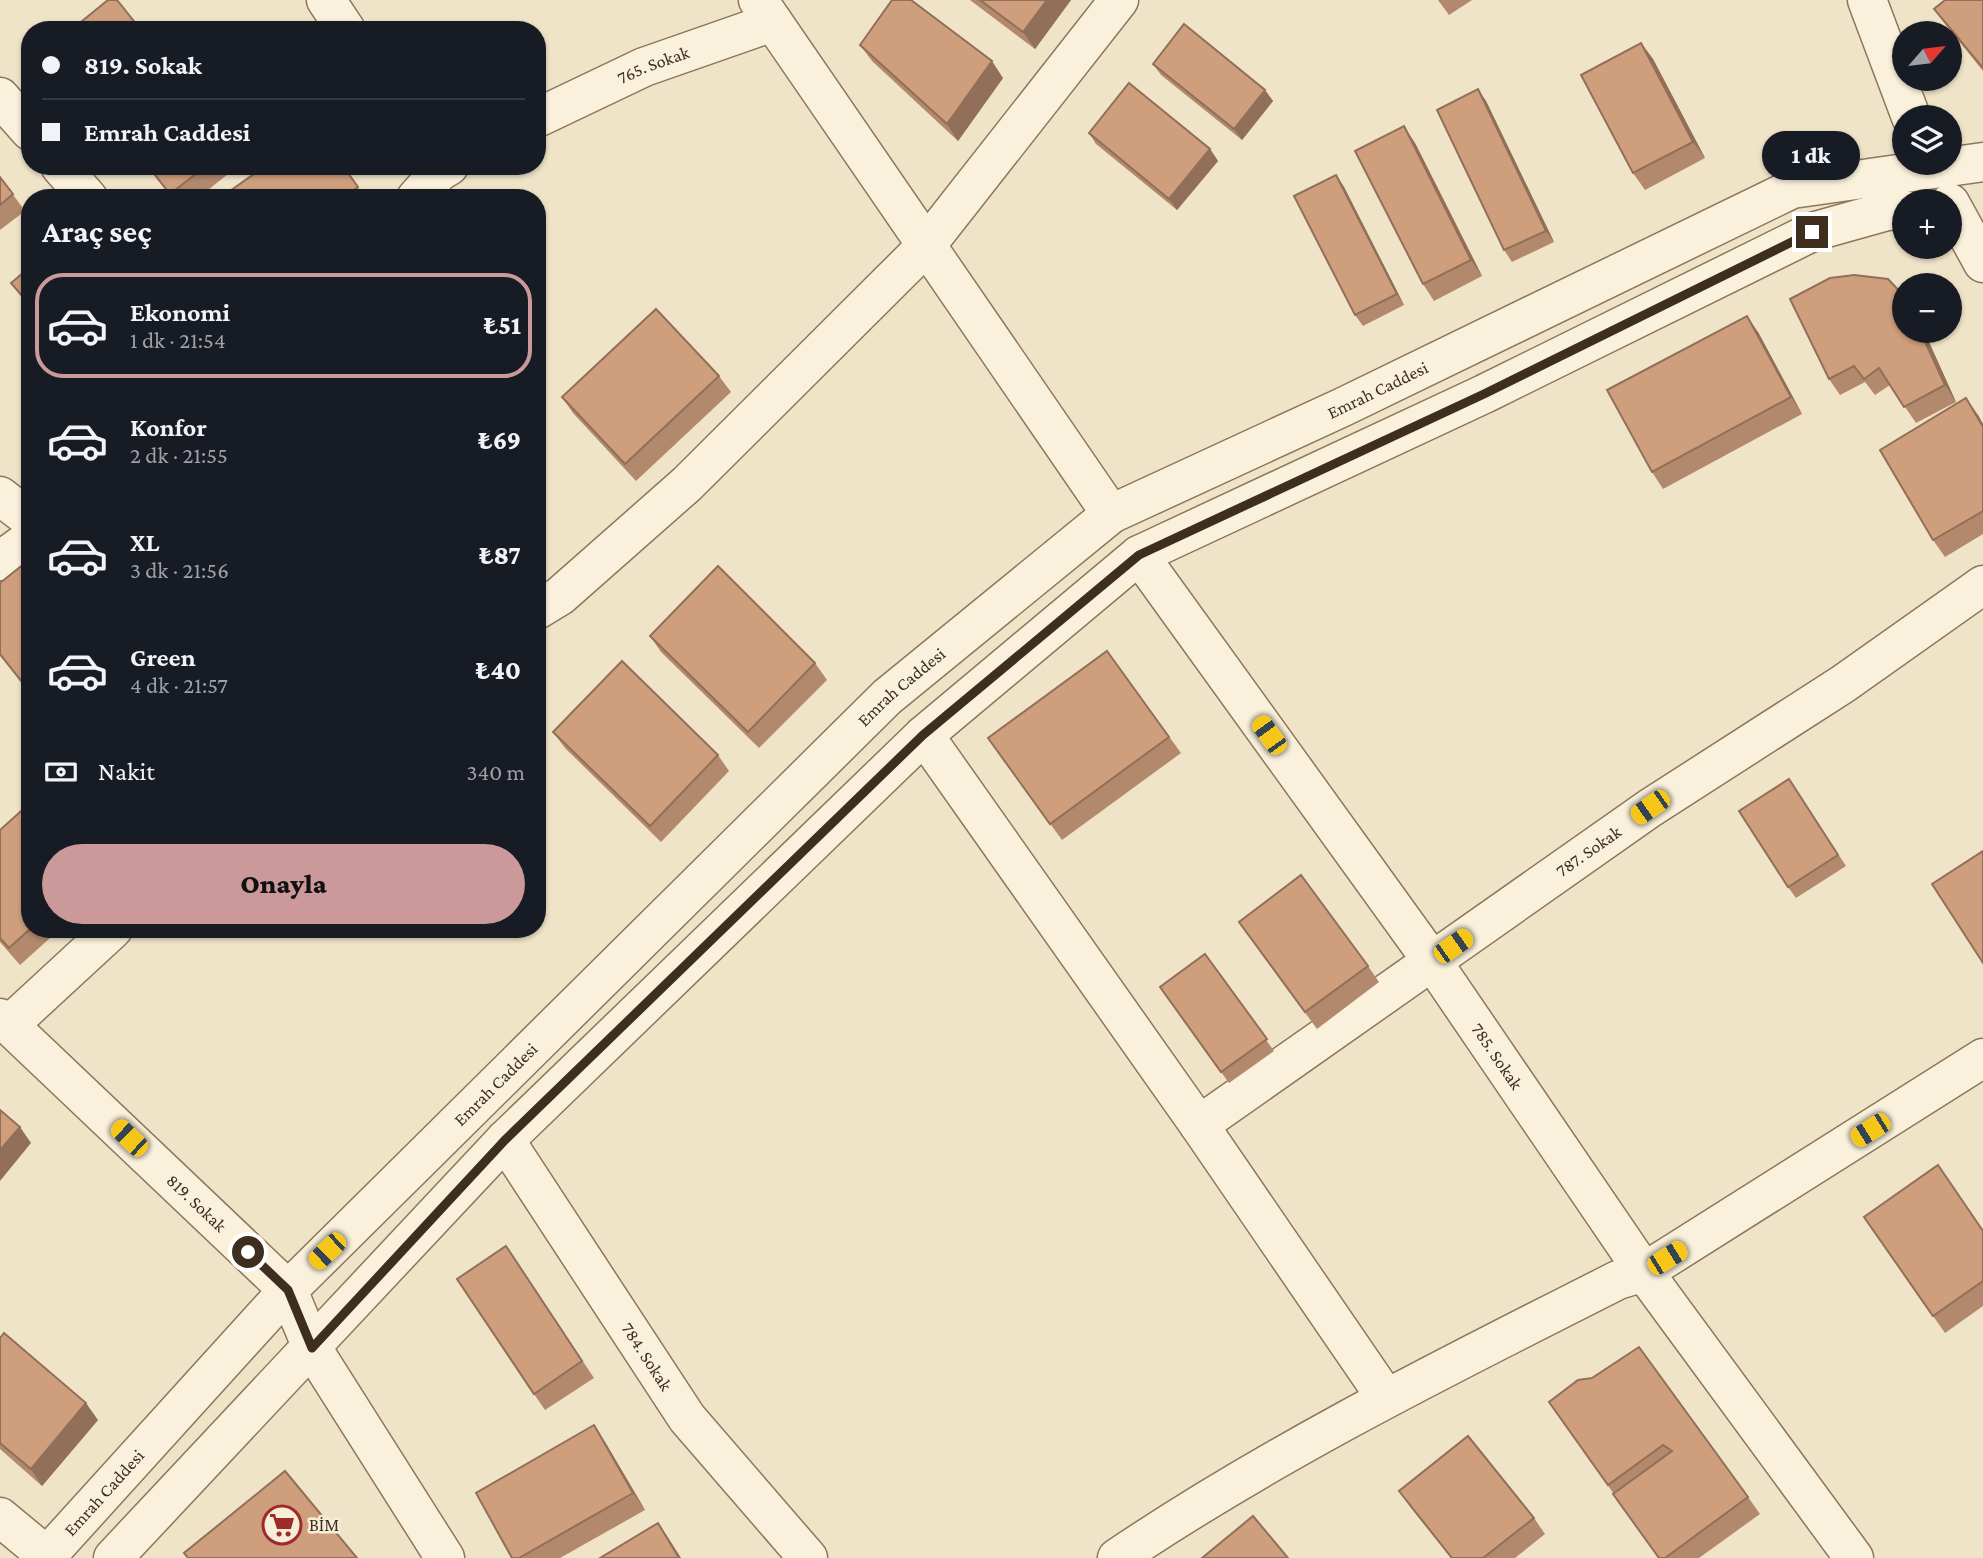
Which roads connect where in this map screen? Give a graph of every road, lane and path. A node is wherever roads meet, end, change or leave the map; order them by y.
1 (326, 0) edge
2 (1119, 0) edge
3 (1867, 0) edge
4 (765, 11) edge
5 (339, 21) edge
6 (0, 97) edge
7 (1906, 105) edge
8 (546, 114) edge
9 (21, 121) edge
10 (1983, 162) edge
11 (68, 175) edge
12 (80, 189) edge
13 (1953, 189) edge
14 (1892, 192) edge
15 (1892, 211) edge
16 (1962, 220) edge
17 (925, 247) junction
18 (1983, 263) edge
19 (0, 496) edge
20 (21, 512) edge
21 (1111, 514) junction
22 (21, 546) edge
23 (1139, 555) junction
24 (0, 561) edge
25 (1983, 585) edge
26 (546, 605) edge
27 (923, 735) junction
28 (103, 938) edge
29 (1432, 961) junction
30 (5, 1022) edge
31 (1983, 1058) edge
32 (1199, 1125) junction
33 (505, 1140) junction
34 (1644, 1272) junction
35 (288, 1290) junction
36 (312, 1348) junction
37 (1386, 1398) junction
38 (0, 1517) edge
39 (46, 1557) edge
40 (113, 1558) edge
41 (445, 1558) edge
42 (808, 1558) edge
43 (1117, 1558) edge
44 (1854, 1558) edge

1 - 5 street
2 - 17 street
3 - 7 street
4 - 8 street, 765. Sokak
4 - 17 street
6 - 9 street
10 - 13 street, Emrah Caddesi
11 - 12 street
14 - 21 street, Emrah Caddesi
15 - 23 street
16 - 18 street
17 - 21 street
17 - 26 street
19 - 20 street
21 - 35 street, Emrah Caddesi
22 - 24 street
23 - 27 street
23 - 29 street, 785. Sokak
25 - 29 street, 787. Sokak
27 - 32 street
27 - 33 street
28 - 30 street
29 - 32 street, 787. Sokak
29 - 34 street, 785. Sokak
30 - 35 street, 819. Sokak
31 - 34 street
32 - 37 street
33 - 36 street
33 - 42 street, 784. Sokak
34 - 37 street
34 - 44 street, 785. Sokak
35 - 36 street, 819. Sokak
35 - 39 street, Emrah Caddesi
36 - 40 street
36 - 41 street, 819. Sokak
37 - 43 street
38 - 39 street

